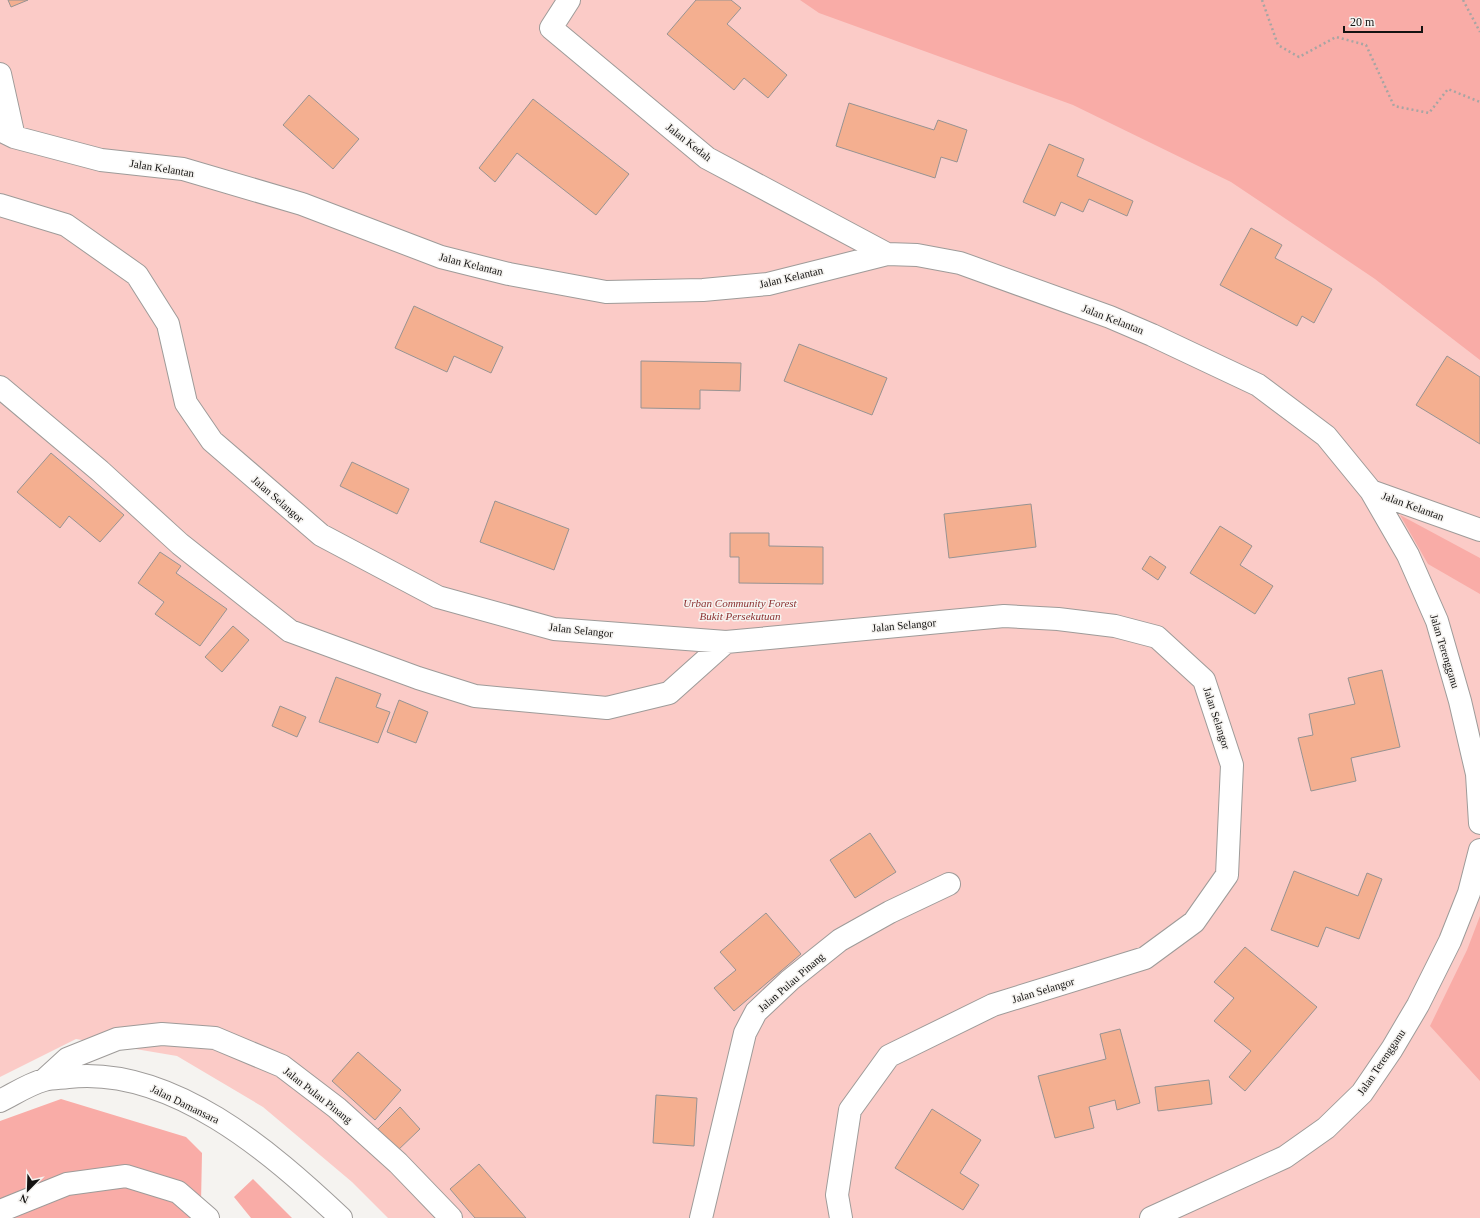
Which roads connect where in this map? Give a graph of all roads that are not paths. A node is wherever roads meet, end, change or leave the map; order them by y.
1 (569, 0) edge
2 (0, 74) edge
3 (7, 134) edge
4 (0, 205) edge
5 (887, 254) junction
6 (0, 387) edge
7 (1371, 491) junction
8 (1480, 530) edge
9 (726, 642) junction
10 (1480, 823) edge
11 (1480, 850) edge
12 (949, 884) dead end
13 (44, 1080) junction
14 (0, 1101) edge
15 (0, 1211) edge
16 (1153, 1217) edge
17 (208, 1218) edge
18 (342, 1218) edge
19 (451, 1218) edge
20 (701, 1218) edge
21 (841, 1218) edge

1 - 5 street, Jalan Kedah
2 - 3 street
3 - 5 street, Jalan Kelantan
4 - 9 street, Jalan Selangor
5 - 7 street, Jalan Kelantan
6 - 9 street
7 - 8 street, Jalan Kelantan
7 - 10 street, Jalan Terengganu
9 - 21 street, Jalan Selangor
11 - 16 street, Jalan Terengganu
12 - 20 street, Jalan Pulau Pinang
13 - 14 street, Jalan Damansara
13 - 18 street, Jalan Damansara
13 - 19 street, Jalan Pulau Pinang
15 - 17 street

